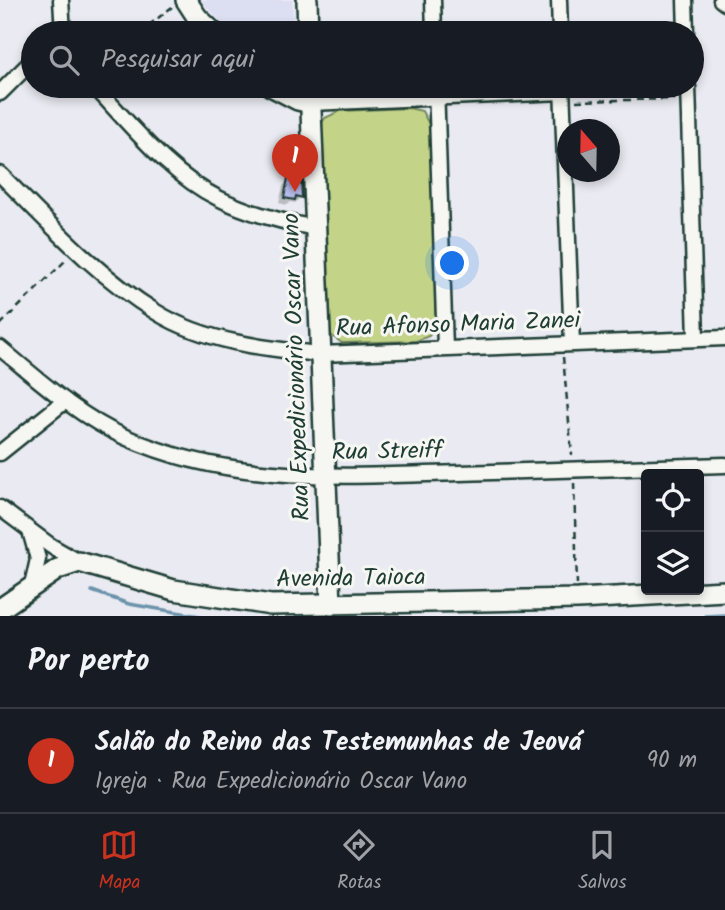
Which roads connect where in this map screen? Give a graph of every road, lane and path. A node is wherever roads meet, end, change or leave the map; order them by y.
1 (61, 0) edge
2 (180, 0) edge
3 (186, 0) edge
4 (307, 0) edge
5 (433, 0) edge
6 (559, 0) edge
7 (685, 0) edge
8 (62, 21) edge
9 (154, 21) edge
10 (201, 21) edge
11 (308, 21) edge
12 (434, 21) edge
13 (560, 21) edge
14 (686, 21) edge
15 (21, 72) edge
16 (0, 93) edge
17 (105, 98) edge
18 (311, 98) edge
19 (436, 98) edge
20 (563, 98) edge
21 (688, 98) edge
22 (0, 174) edge
23 (316, 228) junction
24 (76, 251) junction
25 (0, 325) edge
26 (696, 338) junction
27 (725, 338) edge
28 (572, 343) junction
29 (0, 348) edge
30 (445, 348) junction
31 (321, 354) junction
32 (65, 401) junction
33 (0, 453) edge
34 (725, 465) edge
35 (326, 476) junction
36 (0, 509) edge
37 (30, 531) junction
38 (79, 562) junction
39 (32, 586) junction
40 (725, 591) edge
41 (331, 605) junction
42 (0, 608) edge

1 - 8 street
2 - 9 path
3 - 10 main road
4 - 11 main road
5 - 12 street
6 - 13 street
7 - 14 street
15 - 16 street
17 - 23 street
18 - 23 main road, Rua Expedicionário Oscar Vano
19 - 30 street
20 - 28 street
21 - 26 street
22 - 24 street, Rua Afonso Maria Zanei
23 - 31 main road, Rua Expedicionário Oscar Vano
24 - 25 path
24 - 31 street, Rua Afonso Maria Zanei
26 - 27 street, Rua Afonso Maria Zanei
26 - 28 street, Rua Afonso Maria Zanei
28 - 30 street, Rua Afonso Maria Zanei
29 - 32 street, Rua Streiff
30 - 31 street, Rua Afonso Maria Zanei
31 - 35 main road, Rua Expedicionário Oscar Vano
32 - 33 street
32 - 35 street, Rua Streiff
34 - 35 street, Rua Streiff
35 - 41 main road, Rua Expedicionário Oscar Vano
36 - 37 street, Avenida Taioca
37 - 38 street, Avenida Taioca
37 - 39 street
38 - 39 main road
38 - 41 main road, Avenida Taioca
39 - 42 main road
40 - 41 main road, Avenida Taioca

